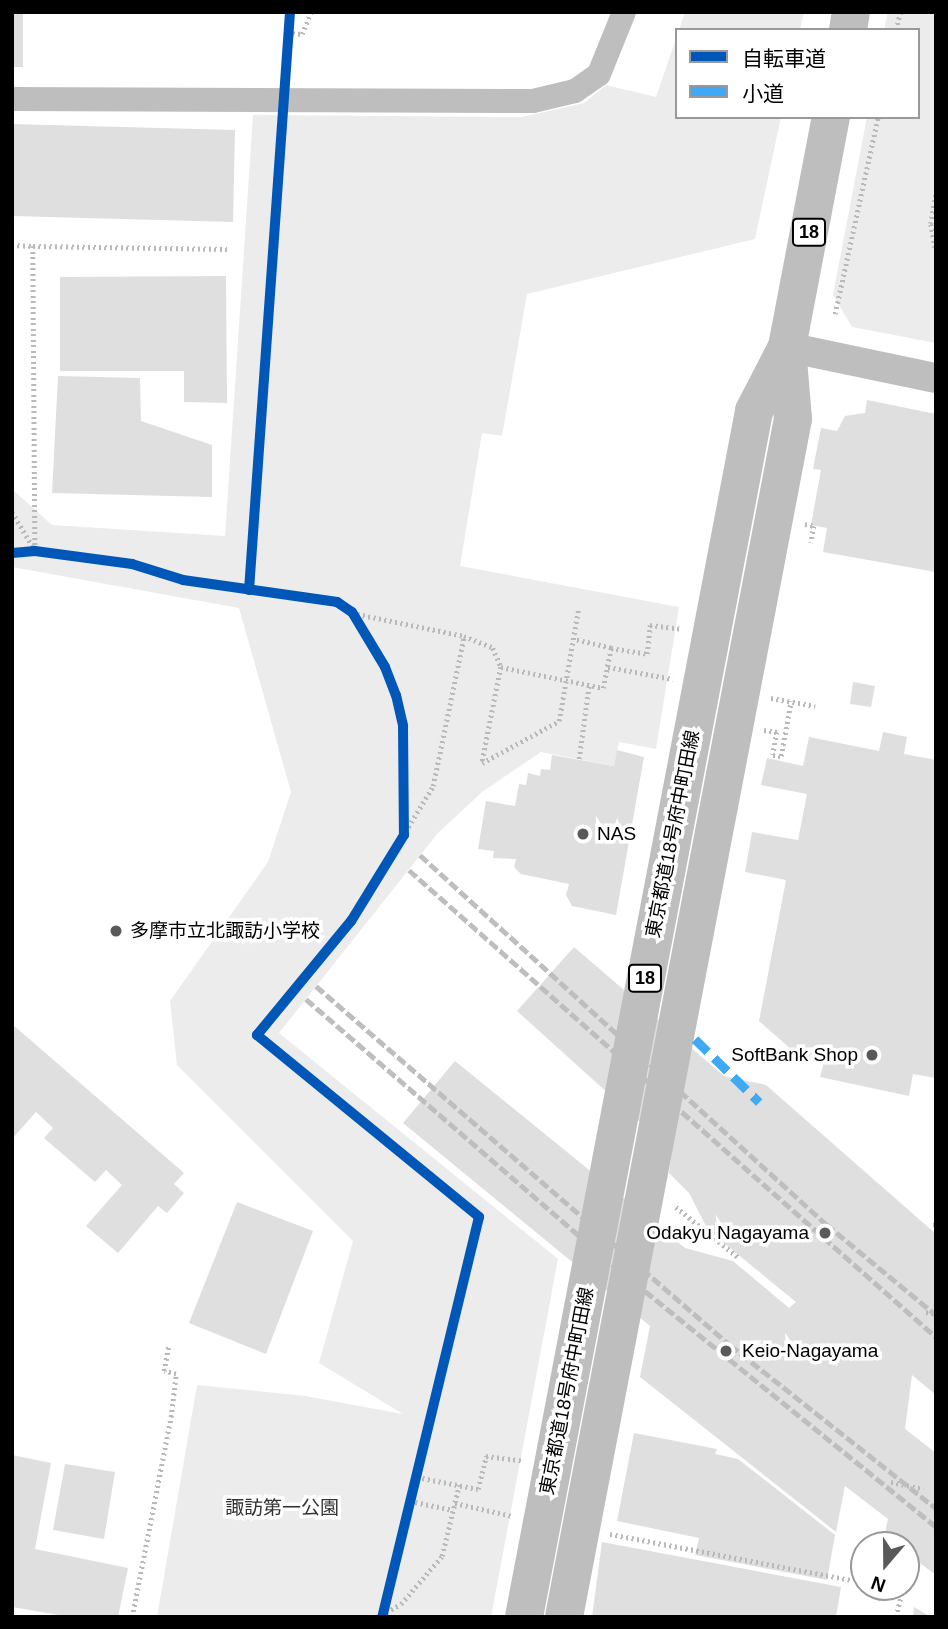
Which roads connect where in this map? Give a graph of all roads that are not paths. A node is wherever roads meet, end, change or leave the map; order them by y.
1 (624, 12) edge
2 (12, 99) edge
3 (831, 119) edge
4 (787, 346) junction
5 (936, 378) edge
6 (524, 1617) edge
7 (565, 1617) edge

1 - 2 street
3 - 4 main road, 東京都道18号府中町田線 / 18
4 - 5 street
4 - 6 main road, 東京都道18号府中町田線 / 18
4 - 7 main road, 東京都道18号府中町田線 / 18

